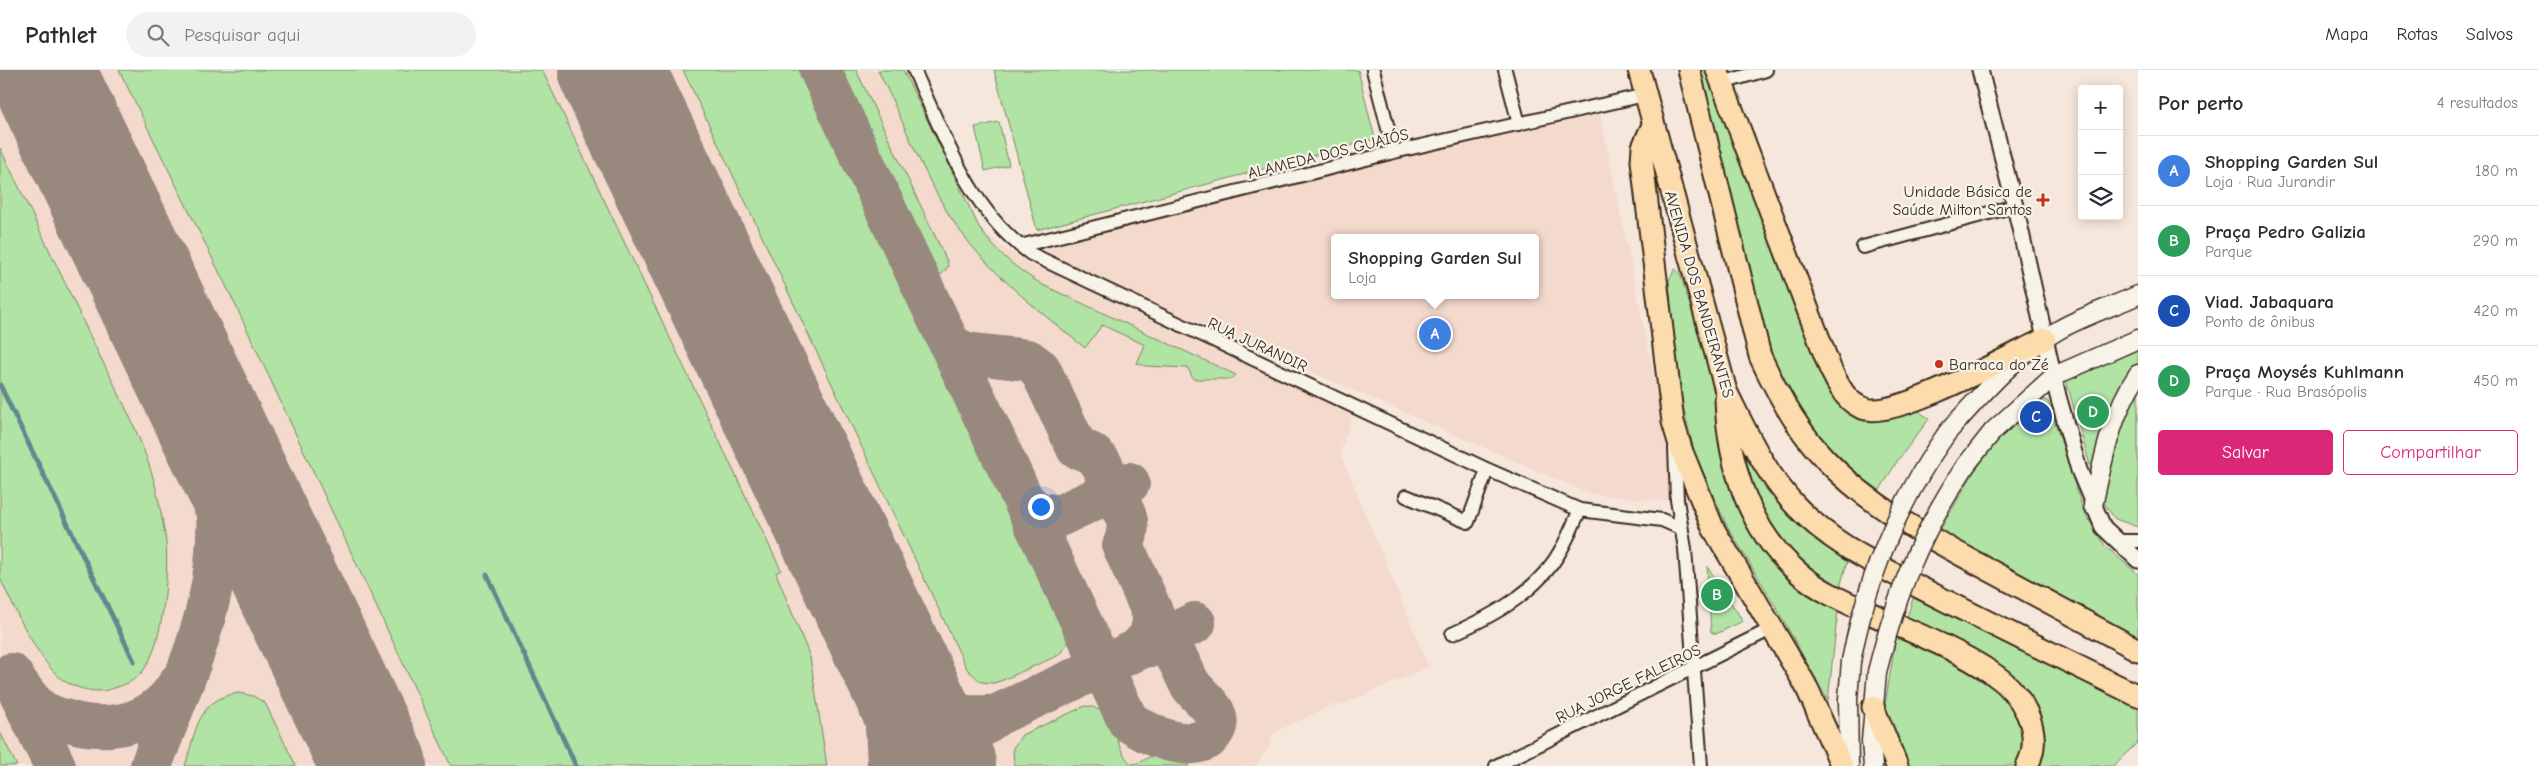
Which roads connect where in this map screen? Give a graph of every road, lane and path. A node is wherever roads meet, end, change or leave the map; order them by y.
1 (914, 70) edge
2 (1373, 70) edge
3 (1505, 70) edge
4 (1639, 70) edge
5 (1689, 70) edge
6 (1766, 70) edge
7 (1980, 70) edge
8 (1720, 77) edge
9 (1645, 95) junction
10 (1519, 124) junction
11 (1653, 125) junction
12 (1394, 152) junction
13 (2015, 206) junction
14 (1020, 246) junction
15 (1863, 248) dead end
16 (2138, 295) edge
17 (2045, 339) junction
18 (2138, 339) edge
19 (2138, 374) edge
20 (2054, 376) junction
21 (1726, 391) junction
22 (1674, 422) junction
23 (1487, 470) junction
24 (1406, 496) dead end
25 (2093, 506) junction
26 (1580, 510) junction
27 (1680, 528) junction
28 (2116, 541) junction
29 (2138, 541) edge
30 (2138, 560) edge
31 (1773, 628) junction
32 (1452, 634) dead end
33 (2138, 650) edge
34 (1695, 669) junction
35 (2138, 696) edge
36 (1873, 707) junction
37 (1496, 766) edge
38 (1701, 766) edge
39 (1842, 766) edge
40 (1849, 766) edge
41 (1873, 766) edge
42 (1897, 766) edge
43 (2027, 766) edge

1 - 14 street, RUA JURANDIR
2 - 12 street
3 - 10 street
4 - 9 highway, AVENIDA DOS BANDEIRANTES
5 - 33 highway
6 - 8 street
7 - 13 street
8 - 17 highway
9 - 10 street, ALAMEDA DOS GUAIÓS
9 - 11 highway, AVENIDA DOS BANDEIRANTES
10 - 12 street, ALAMEDA DOS GUAIÓS
11 - 21 highway, AVENIDA DOS BANDEIRANTES
11 - 22 highway
12 - 14 street, ALAMEDA DOS GUAIÓS
13 - 15 street
13 - 17 street
14 - 23 street, RUA JURANDIR
16 - 17 main road
17 - 20 street
17 - 40 main road, bridge
18 - 20 main road
19 - 25 main road
20 - 25 street
20 - 36 main road, bridge
21 - 35 highway, AVENIDA DOS BANDEIRANTES
21 - 43 highway
22 - 27 street
22 - 31 highway
23 - 24 street
23 - 26 street, RUA JURANDIR
25 - 28 street
26 - 27 street, RUA JURANDIR
26 - 32 street
27 - 34 street
28 - 29 street
28 - 30 street
31 - 34 street, RUA JORGE FALEIROS
31 - 39 highway
34 - 37 street, RUA JORGE FALEIROS
34 - 38 street
36 - 41 main road
36 - 42 highway

